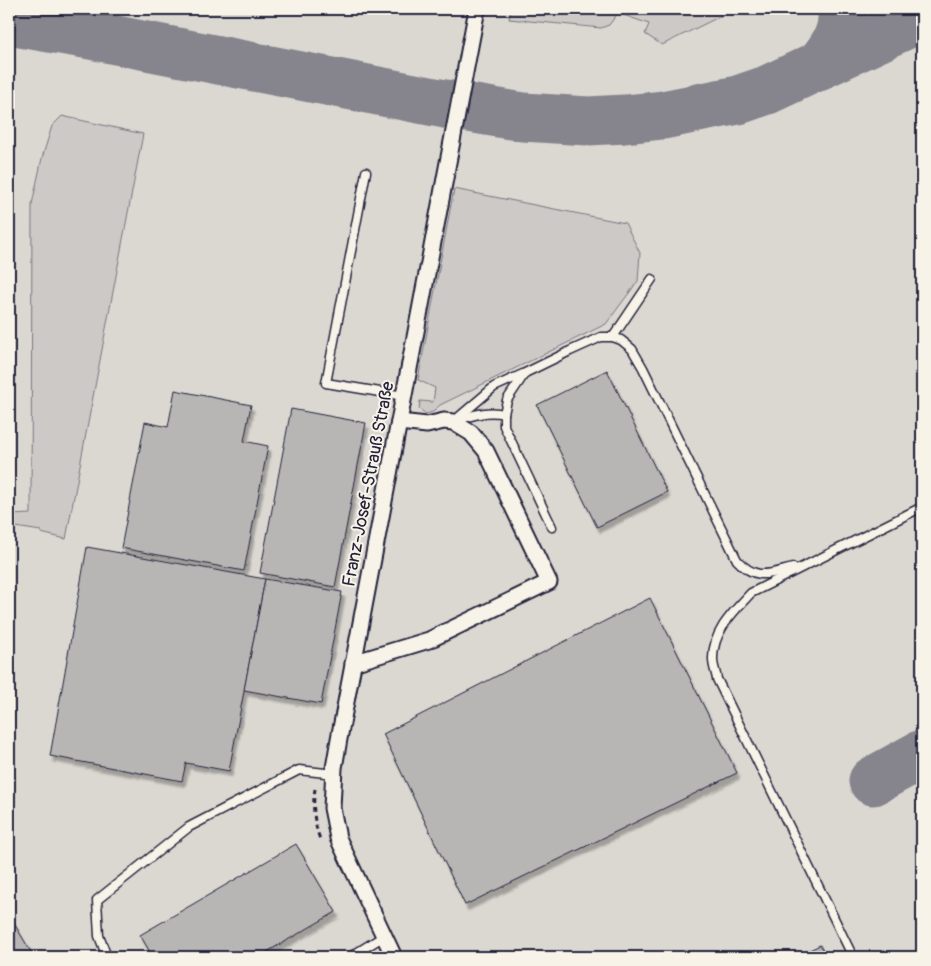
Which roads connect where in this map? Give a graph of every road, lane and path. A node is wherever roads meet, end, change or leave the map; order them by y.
1 (477, 9) edge
2 (366, 172) dead end
3 (652, 279) dead end
4 (613, 337) junction
5 (525, 373) junction
6 (404, 396) junction
7 (504, 414) junction
8 (399, 422) junction
9 (453, 422) junction
10 (922, 507) edge
11 (552, 527) dead end
12 (804, 565) junction
13 (353, 663) junction
14 (334, 774) junction
15 (384, 936) junction
16 (107, 957) edge
17 (350, 957) edge
18 (394, 957) edge
19 (853, 957) edge

1 - 6 street, Franz-Josef-Strauß Straße
2 - 6 lane
3 - 4 lane
4 - 5 lane
4 - 12 lane
5 - 7 lane
5 - 9 lane
6 - 8 street, Franz-Josef-Strauß Straße
7 - 9 lane
7 - 11 lane
8 - 9 street
8 - 13 street, Franz-Josef-Strauß Straße
9 - 13 street
10 - 12 lane
12 - 19 lane
13 - 14 street, Franz-Josef-Strauß Straße
14 - 15 street, Franz-Josef-Strauß Straße
14 - 16 lane
15 - 17 lane
15 - 18 street, Franz-Josef-Strauß Straße

